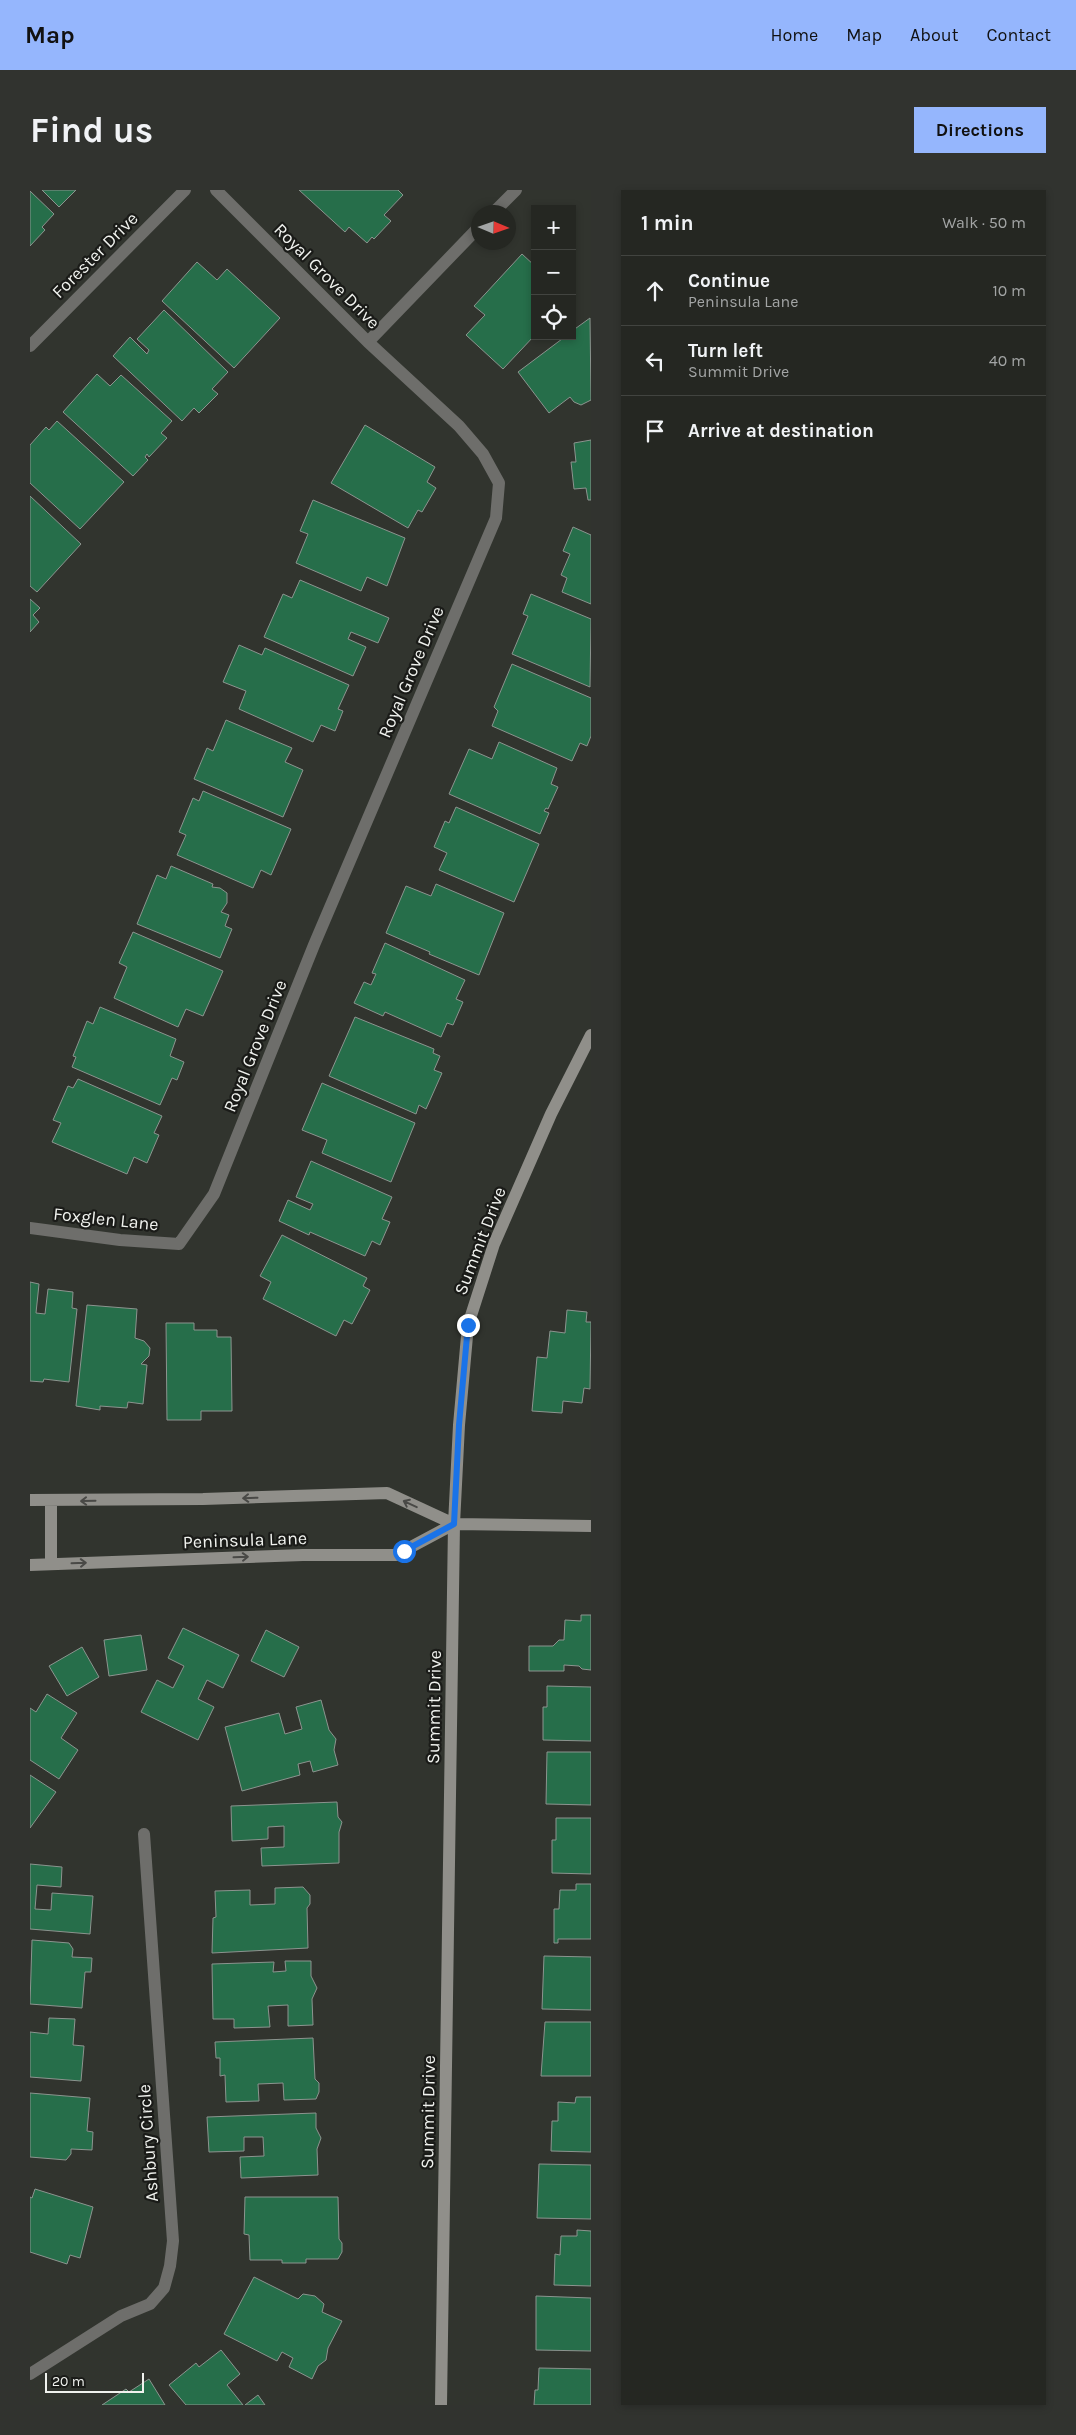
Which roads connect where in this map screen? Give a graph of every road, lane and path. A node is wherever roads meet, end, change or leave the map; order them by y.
1 (185, 190) edge
2 (216, 190) edge
3 (516, 190) edge
4 (501, 205) edge
5 (471, 235) edge
6 (368, 342) junction
7 (30, 346) edge
8 (591, 1035) edge
9 (30, 1228) edge
10 (179, 1244) joint
11 (30, 1500) edge
12 (51, 1501) junction
13 (454, 1524) junction
14 (591, 1526) edge
15 (51, 1564) junction
16 (30, 1565) edge
17 (144, 1834) dead end
18 (30, 2374) edge
19 (441, 2405) edge

1 - 7 street, Forester Drive
2 - 6 street, Royal Grove Drive
3 - 4 street
5 - 6 street
6 - 10 street, Royal Grove Drive
8 - 13 street, Summit Drive
9 - 10 street, Foxglen Lane
11 - 12 street, Peninsula Lane
13 -> 12 street, Peninsula Lane
12 - 15 street
13 - 14 street, Peninsula Lane
15 -> 13 street, Peninsula Lane
13 - 19 street, Summit Drive
15 - 16 street, Peninsula Lane
17 - 18 street, Ashbury Circle

